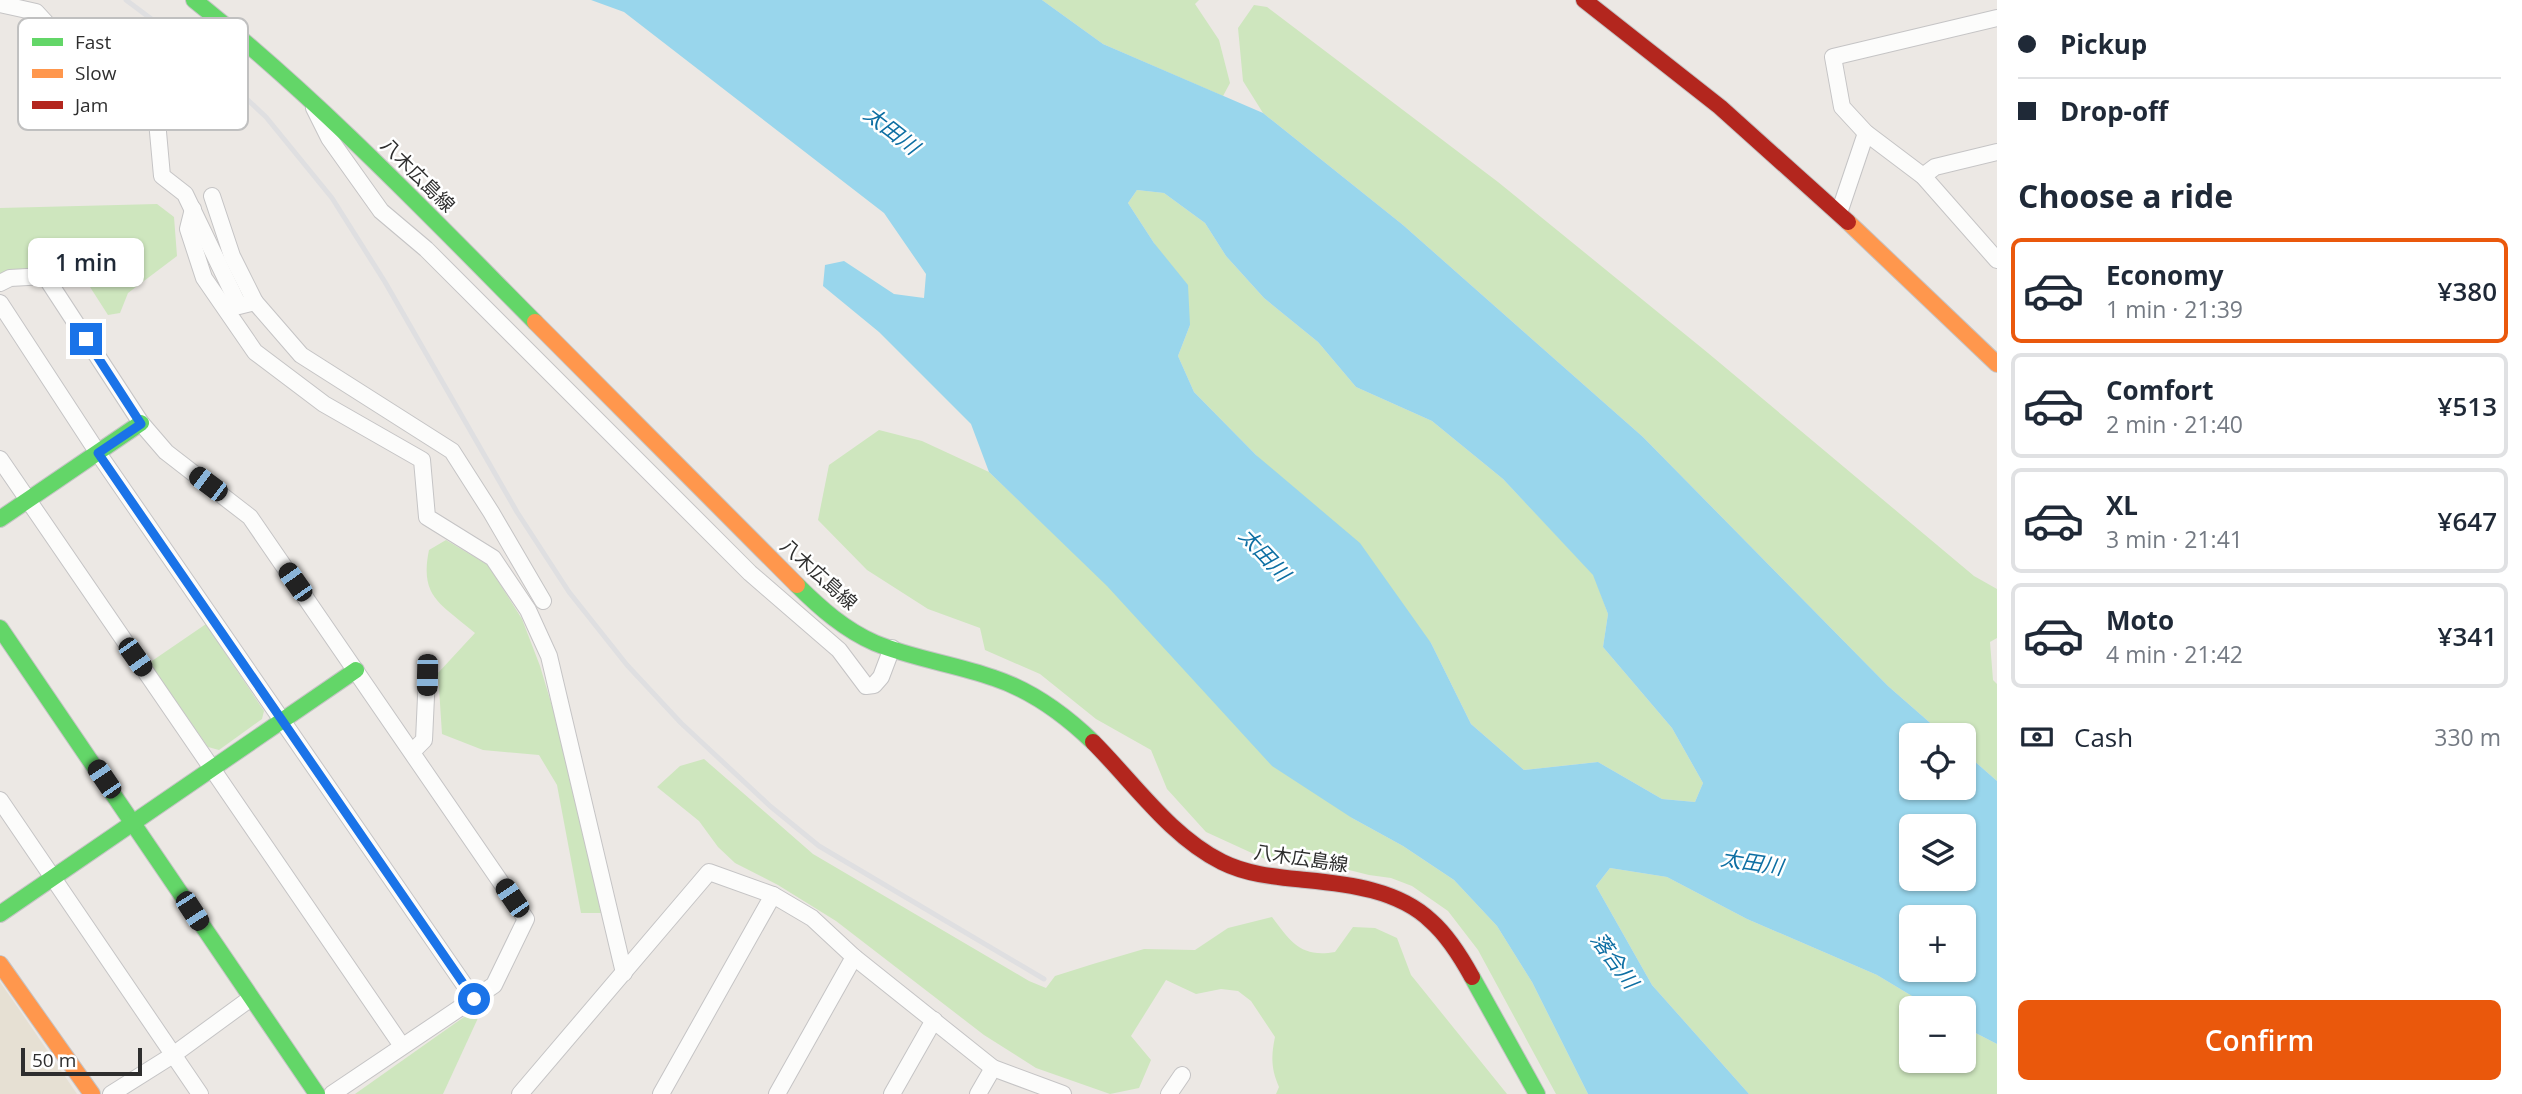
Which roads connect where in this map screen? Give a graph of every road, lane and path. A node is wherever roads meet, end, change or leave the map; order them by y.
1 (194, 0) edge
2 (1584, 0) edge
3 (0, 4) edge
4 (42, 18) edge
5 (217, 18) edge
6 (1997, 18) edge
7 (248, 43) edge
8 (309, 99) junction
9 (158, 130) edge
10 (1866, 133) junction
11 (1997, 152) edge
12 (1923, 176) junction
13 (212, 196) dead end
14 (193, 209) junction
15 (1839, 213) junction
16 (1997, 260) edge
17 (0, 283) edge
18 (255, 302) junction
19 (0, 303) edge
20 (1997, 364) edge
21 (141, 424) junction
22 (98, 453) junction
23 (0, 459) edge
24 (28, 500) junction
25 (0, 519) edge
26 (543, 601) dead end
27 (0, 628) edge
28 (892, 648) junction
29 (356, 670) junction
30 (427, 675) dead end
31 (282, 721) junction
32 (412, 752) junction
33 (212, 769) junction
34 (0, 800) edge
35 (134, 822) junction
36 (54, 877) junction
37 (773, 895) junction
38 (0, 914) edge
39 (854, 957) junction
40 (0, 964) edge
41 (624, 973) junction
42 (251, 999) junction
43 (474, 999) junction
44 (934, 1020) junction
45 (402, 1046) junction
46 (173, 1055) junction
47 (993, 1068) junction
48 (1182, 1074) dead end
49 (92, 1094) edge
50 (111, 1094) edge
51 (200, 1094) edge
52 (317, 1094) edge
53 (332, 1094) edge
54 (520, 1094) edge
55 (661, 1094) edge
56 (776, 1094) edge
57 (892, 1094) edge
58 (978, 1094) edge
59 (1063, 1094) edge
60 (1169, 1094) edge
61 (1537, 1094) edge

1 - 5 street, 八木広島線
2 - 15 street
3 - 4 street
6 - 10 street
7 - 8 street, 八木広島線
8 - 28 street, 八木広島線
8 - 28 street
9 - 14 street
10 - 12 street
10 - 15 street
11 - 12 street
12 - 16 street
13 - 18 street
14 - 18 street
14 - 41 street
15 - 20 street
17 - 21 street
18 - 26 street
19 - 22 street
21 - 22 street
21 - 29 street
22 - 24 street
22 - 31 street
23 - 24 street
24 - 25 street
24 - 33 street
27 - 35 street
28 - 61 street, 八木広島線
29 - 31 street
29 - 32 street
30 - 32 street
31 - 33 street
31 - 43 street
32 - 43 street
33 - 35 street
33 - 45 street
34 - 36 street
35 - 36 street
35 - 42 street
36 - 38 street
36 - 46 street
37 - 39 street
37 - 41 street
37 - 55 street
39 - 44 street
39 - 56 street
40 - 49 street
41 - 54 street
42 - 46 street
42 - 52 street
43 - 45 street
44 - 47 street
44 - 57 street
45 - 53 street
46 - 50 street
46 - 51 street
47 - 58 street
47 - 59 street
48 - 60 street

